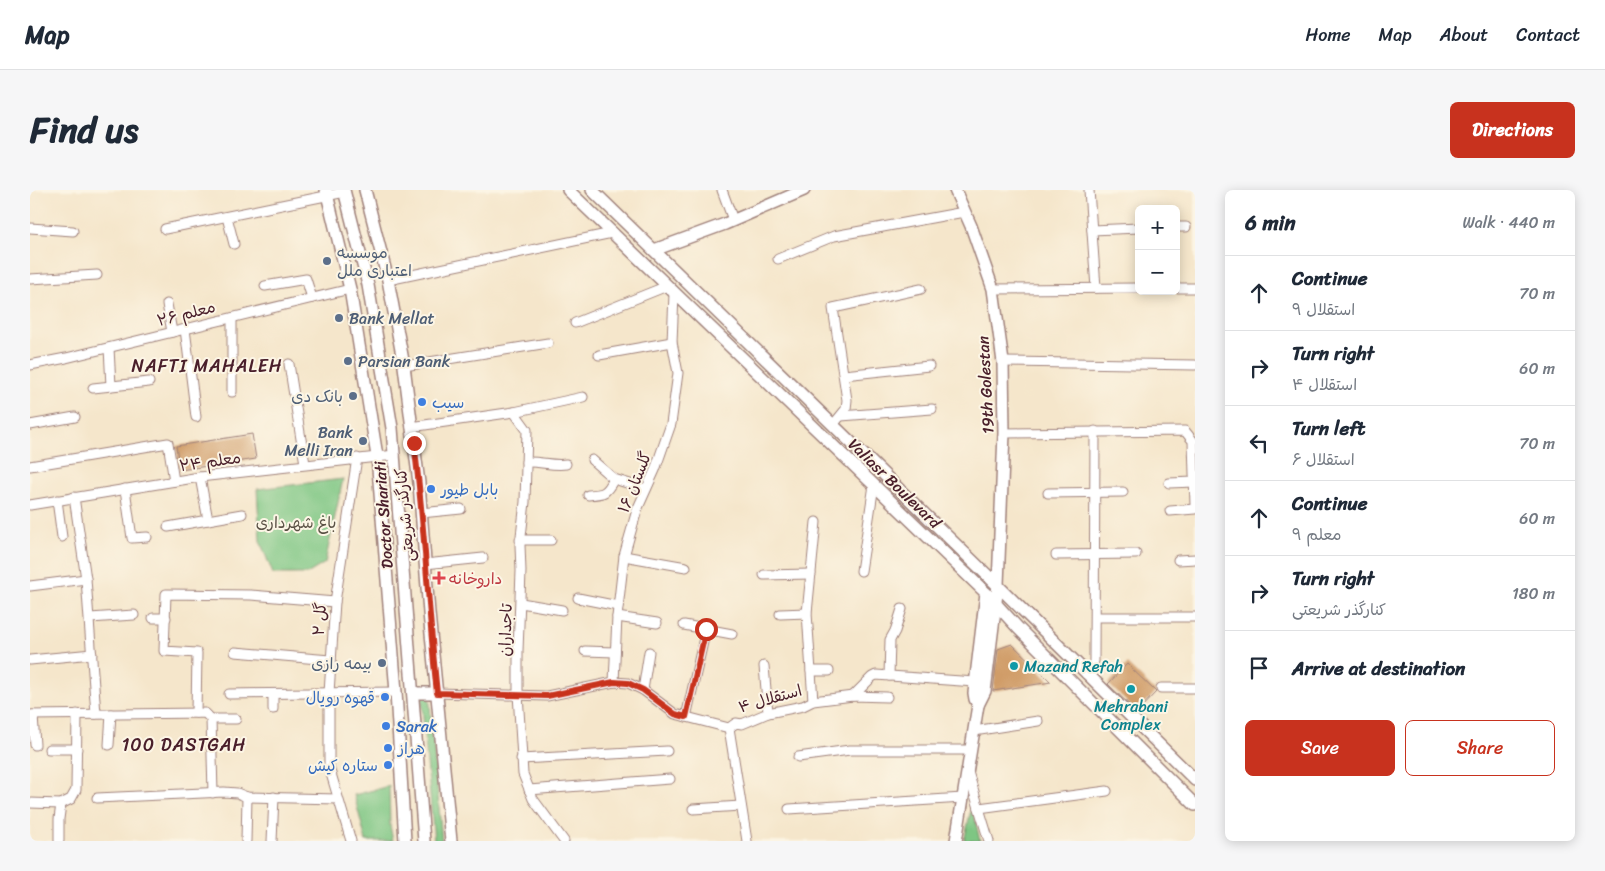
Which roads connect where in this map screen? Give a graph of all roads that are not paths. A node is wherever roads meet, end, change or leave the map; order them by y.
1 (365, 190) edge
2 (568, 190) edge
3 (592, 190) edge
4 (722, 190) edge
5 (804, 190) edge
6 (955, 190) edge
7 (1090, 190) edge
8 (344, 191) edge
9 (327, 193) edge
10 (964, 212) junction
11 (227, 217) junction
12 (733, 220) junction
13 (30, 228) edge
14 (1135, 228) edge
15 (165, 229) dead end
16 (1092, 230) junction
17 (73, 231) dead end
18 (612, 233) junction
19 (234, 244) dead end
20 (654, 250) junction
21 (778, 259) dead end
22 (98, 275) dead end
23 (30, 279) edge
24 (388, 280) junction
25 (265, 286) dead end
26 (1096, 288) junction
27 (1135, 288) edge
28 (1180, 288) edge
29 (1195, 288) edge
30 (350, 289) junction
31 (921, 289) dead end
32 (993, 289) junction
33 (670, 290) junction
34 (312, 298) junction
35 (167, 304) dead end
36 (232, 318) junction
37 (575, 323) dead end
38 (185, 329) junction
39 (172, 332) junction
40 (672, 342) junction
41 (548, 343) dead end
42 (109, 348) junction
43 (598, 355) dead end
44 (1003, 362) junction
45 (289, 364) dead end
46 (30, 365) edge
47 (1195, 365) edge
48 (404, 366) junction
49 (929, 366) dead end
50 (844, 374) junction
51 (149, 382) dead end
52 (111, 386) junction
53 (93, 388) dead end
54 (232, 392) dead end
55 (584, 396) dead end
56 (932, 409) dead end
57 (514, 412) junction
58 (841, 416) junction
59 (74, 417) dead end
60 (196, 418) dead end
61 (833, 425) junction
62 (30, 426) edge
63 (412, 427) junction
64 (1094, 431) junction
65 (1004, 433) junction
66 (1194, 441) edge
67 (395, 455) junction
68 (377, 456) junction
69 (358, 458) junction
70 (592, 460) dead end
71 (526, 462) junction
72 (305, 464) junction
73 (566, 464) dead end
74 (30, 466) edge
75 (200, 477) junction
76 (614, 479) junction
77 (174, 481) junction
78 (1170, 483) dead end
79 (874, 485) junction
80 (1195, 488) edge
81 (125, 489) junction
82 (646, 489) junction
83 (1094, 492) junction
84 (1123, 492) dead end
85 (1048, 493) dead end
86 (588, 495) dead end
87 (74, 497) junction
88 (57, 500) junction
89 (30, 505) edge
90 (1195, 507) edge
91 (461, 509) dead end
92 (1170, 510) dead end
93 (421, 513) junction
94 (242, 514) dead end
95 (208, 520) junction
96 (816, 522) dead end
97 (168, 527) dead end
98 (146, 537) dead end
99 (62, 538) dead end
100 (520, 540) junction
101 (551, 540) dead end
102 (1094, 554) junction
103 (1136, 554) dead end
104 (1056, 555) dead end
105 (624, 556) junction
106 (483, 558) dead end
107 (1195, 559) edge
108 (1178, 560) dead end
109 (425, 564) junction
110 (686, 567) dead end
111 (861, 571) dead end
112 (811, 574) junction
113 (764, 575) dead end
114 (86, 579) junction
115 (30, 586) edge
116 (998, 586) junction
117 (986, 593) junction
118 (1008, 595) junction
119 (578, 598) dead end
120 (335, 602) junction
121 (521, 602) junction
122 (996, 602) junction
123 (618, 606) junction
124 (902, 608) dead end
125 (562, 610) dead end
126 (807, 613) junction
127 (780, 614) dead end
128 (134, 615) dead end
129 (617, 617) junction
130 (1095, 617) junction
131 (1195, 617) edge
132 (90, 618) junction
133 (153, 618) dead end
134 (166, 618) junction
135 (657, 623) dead end
136 (684, 625) dead end
137 (706, 629) junction
138 (732, 634) dead end
139 (585, 651) dead end
140 (235, 652) dead end
141 (615, 652) junction
142 (649, 652) dead end
143 (92, 654) junction
144 (30, 660) edge
145 (330, 660) junction
146 (764, 666) dead end
147 (811, 671) junction
148 (829, 671) dead end
149 (1086, 674) junction
150 (889, 676) junction
151 (614, 682) junction
152 (974, 682) junction
153 (1161, 688) dead end
154 (1195, 688) edge
155 (643, 690) junction
156 (396, 692) junction
157 (329, 693) junction
158 (413, 693) junction
159 (437, 693) junction
160 (228, 694) dead end
161 (273, 694) junction
162 (518, 694) junction
163 (854, 696) junction
164 (887, 698) dead end
165 (813, 701) junction
166 (978, 704) junction
167 (273, 709) dead end
168 (768, 713) junction
169 (78, 714) junction
170 (96, 714) junction
171 (111, 714) junction
172 (32, 715) edge
173 (204, 715) junction
174 (686, 717) junction
175 (236, 719) dead end
176 (1038, 721) dead end
177 (730, 728) junction
178 (974, 731) junction
179 (35, 745) dead end
180 (109, 745) dead end
181 (49, 748) dead end
182 (77, 749) junction
183 (971, 750) junction
184 (667, 751) dead end
185 (798, 757) dead end
186 (521, 759) junction
187 (967, 771) junction
188 (670, 779) dead end
189 (1195, 780) edge
190 (529, 790) junction
191 (1107, 791) dead end
192 (213, 793) junction
193 (247, 797) junction
194 (274, 797) junction
195 (97, 798) dead end
196 (338, 798) junction
197 (963, 798) junction
198 (30, 803) edge
199 (61, 804) junction
200 (1195, 805) edge
201 (741, 806) junction
202 (979, 808) junction
203 (694, 809) dead end
204 (789, 809) dead end
205 (59, 841) edge
206 (246, 841) edge
207 (272, 841) edge
208 (351, 841) edge
209 (405, 841) edge
210 (424, 841) edge
211 (451, 841) edge
212 (564, 841) edge
213 (747, 841) edge
214 (956, 841) edge
215 (989, 841) edge

1 - 24 main road, کنارگذر شریعتی
2 - 18 main road, Valiasr Boulevard
3 - 20 main road, Valiasr Boulevard
4 - 12 street
5 - 12 main road
6 - 10 main road, 19th Golestan
7 - 16 street
8 - 9 street
8 - 67 main road, Doctor Shariati
9 - 11 street
9 - 30 main road, کنارگذر شریعتی
10 - 21 street
10 - 32 main road, 19th Golestan
11 - 15 street
11 - 19 street
12 - 20 main road
13 - 17 street
14 - 16 street
16 - 26 street
18 - 24 street
18 - 33 main road, Valiasr Boulevard
20 - 61 main road, Valiasr Boulevard
22 - 23 street
24 - 48 main road, کنارگذر شریعتی
25 - 34 street
26 - 27 street
26 - 32 street
28 - 29 street
30 - 34 street, معلم ۲۶
30 - 68 main road, کنارگذر شریعتی
31 - 50 street
32 - 44 main road, 19th Golestan
33 - 37 street
33 - 40 street, گلستان ۱۶
33 - 79 main road, Valiasr Boulevard
34 - 36 street, معلم ۲۶
35 - 39 street
36 - 38 street, معلم ۲۶
36 - 54 street
38 - 39 street, معلم ۲۶
38 - 60 street
39 - 42 street, معلم ۲۶
40 - 43 street
40 - 82 street, گلستان ۱۶
41 - 48 street
42 - 46 street, معلم ۲۶
42 - 52 street
44 - 47 street
44 - 65 main road, 19th Golestan
45 - 72 street
48 - 63 main road, کنارگذر شریعتی
49 - 50 street
50 - 58 street
51 - 52 street
52 - 53 street
55 - 57 street
56 - 58 street
57 - 63 street
57 - 71 street, تاجداران
58 - 61 street
59 - 62 street
61 - 116 main road, Valiasr Boulevard
63 - 93 main road, کنارگذر شریعتی
64 - 65 street
64 - 66 street
64 - 83 street
65 - 116 main road, 19th Golestan
66 - 80 street
67 - 68 street, معلم ۲۴
67 - 158 main road, Doctor Shariati
68 - 69 street, معلم ۲۴
68 - 156 main road, کنارگذر شریعتی
69 - 72 street, معلم ۲۴
69 - 120 street, گل ۲
70 - 76 street
71 - 73 street
71 - 100 street, تاجداران
72 - 75 street, معلم ۲۴
74 - 77 street
75 - 77 street, معلم ۲۴
75 - 95 street
76 - 82 street
76 - 86 street
77 - 81 street, معلم ۲۴
78 - 80 street
79 - 111 street
79 - 117 main road, Valiasr Boulevard
80 - 90 street
81 - 87 street, معلم ۲۴
81 - 98 street
82 - 105 street, گلستان ۱۶
83 - 84 street
83 - 85 street
83 - 102 street
87 - 88 street, معلم ۲۴
87 - 114 street
88 - 89 street, معلم ۲۴
88 - 99 street
90 - 92 street
91 - 93 street
93 - 109 main road, کنارگذر شریعتی
94 - 95 street
95 - 97 street
96 - 112 street
100 - 101 street
100 - 121 street, تاجداران
102 - 103 street
102 - 104 street
102 - 130 street
105 - 110 street
105 - 123 street, گلستان ۱۶
106 - 109 street
107 - 108 street
109 - 159 main road, کنارگذر شریعتی
112 - 113 street
112 - 126 street
114 - 115 street
114 - 132 street
116 - 117 main road
116 - 118 main road, Valiasr Boulevard
116 - 122 main road, 19th Golestan
117 - 122 main road, Valiasr Boulevard
117 - 152 main road
118 - 122 main road
118 - 149 main road, Valiasr Boulevard
119 - 123 street
120 - 134 street
120 - 145 street, گل ۲
121 - 125 street
121 - 162 street, تاجداران
122 - 166 main road, 19th Golestan
122 - 200 main road, Valiasr Boulevard
123 - 129 street, گلستان ۱۶
124 - 150 street
126 - 127 street
126 - 147 street
128 - 132 street
129 - 135 street
129 - 141 street, گلستان ۱۶
130 - 131 street
130 - 149 street
132 - 143 street
133 - 134 street
134 - 173 street
136 - 137 street
137 - 138 street
137 - 174 street
139 - 141 street
140 - 145 street
141 - 151 street, گلستان ۱۶
142 - 155 street
143 - 144 street
143 - 170 street
145 - 157 street, گل ۲
146 - 168 street
147 - 148 street
147 - 165 street
149 - 189 main road, Valiasr Boulevard
150 - 152 street
150 - 163 street
151 - 155 street, استقلال ۴
151 - 162 street
152 - 166 main road
153 - 154 street
155 - 174 street, استقلال ۴
156 - 157 street
156 - 209 main road, کنارگذر شریعتی
157 - 161 street
157 - 196 street, گل ۲
158 - 159 main road
158 - 210 main road, Doctor Shariati
159 - 162 street
159 - 211 main road, کنارگذر شریعتی
160 - 161 street
161 - 167 street
162 - 186 street, تاجداران
163 - 164 street, استقلال ۴
163 - 165 street, استقلال ۴
165 - 168 street, استقلال ۴
166 - 178 main road
168 - 177 street, استقلال ۴
169 - 170 street
169 - 172 street
169 - 182 street
170 - 171 street
171 - 173 street
171 - 180 street
172 - 179 street
173 - 175 street
173 - 192 street
174 - 177 street, استقلال ۴
176 - 178 street
177 - 201 street
178 - 183 main road
181 - 182 street
182 - 199 street
183 - 185 street
183 - 187 main road
184 - 186 street
186 - 190 street, تاجداران
187 - 197 main road
187 - 202 street
188 - 190 street
190 - 212 street, تاجداران
191 - 202 street
192 - 193 street
192 - 195 street
193 - 194 street
193 - 206 street
194 - 196 street
194 - 207 street
196 - 208 street, گل ۲
197 - 204 street
197 - 214 main road
198 - 199 street
199 - 205 street
201 - 203 street
201 - 213 street
202 - 215 street

